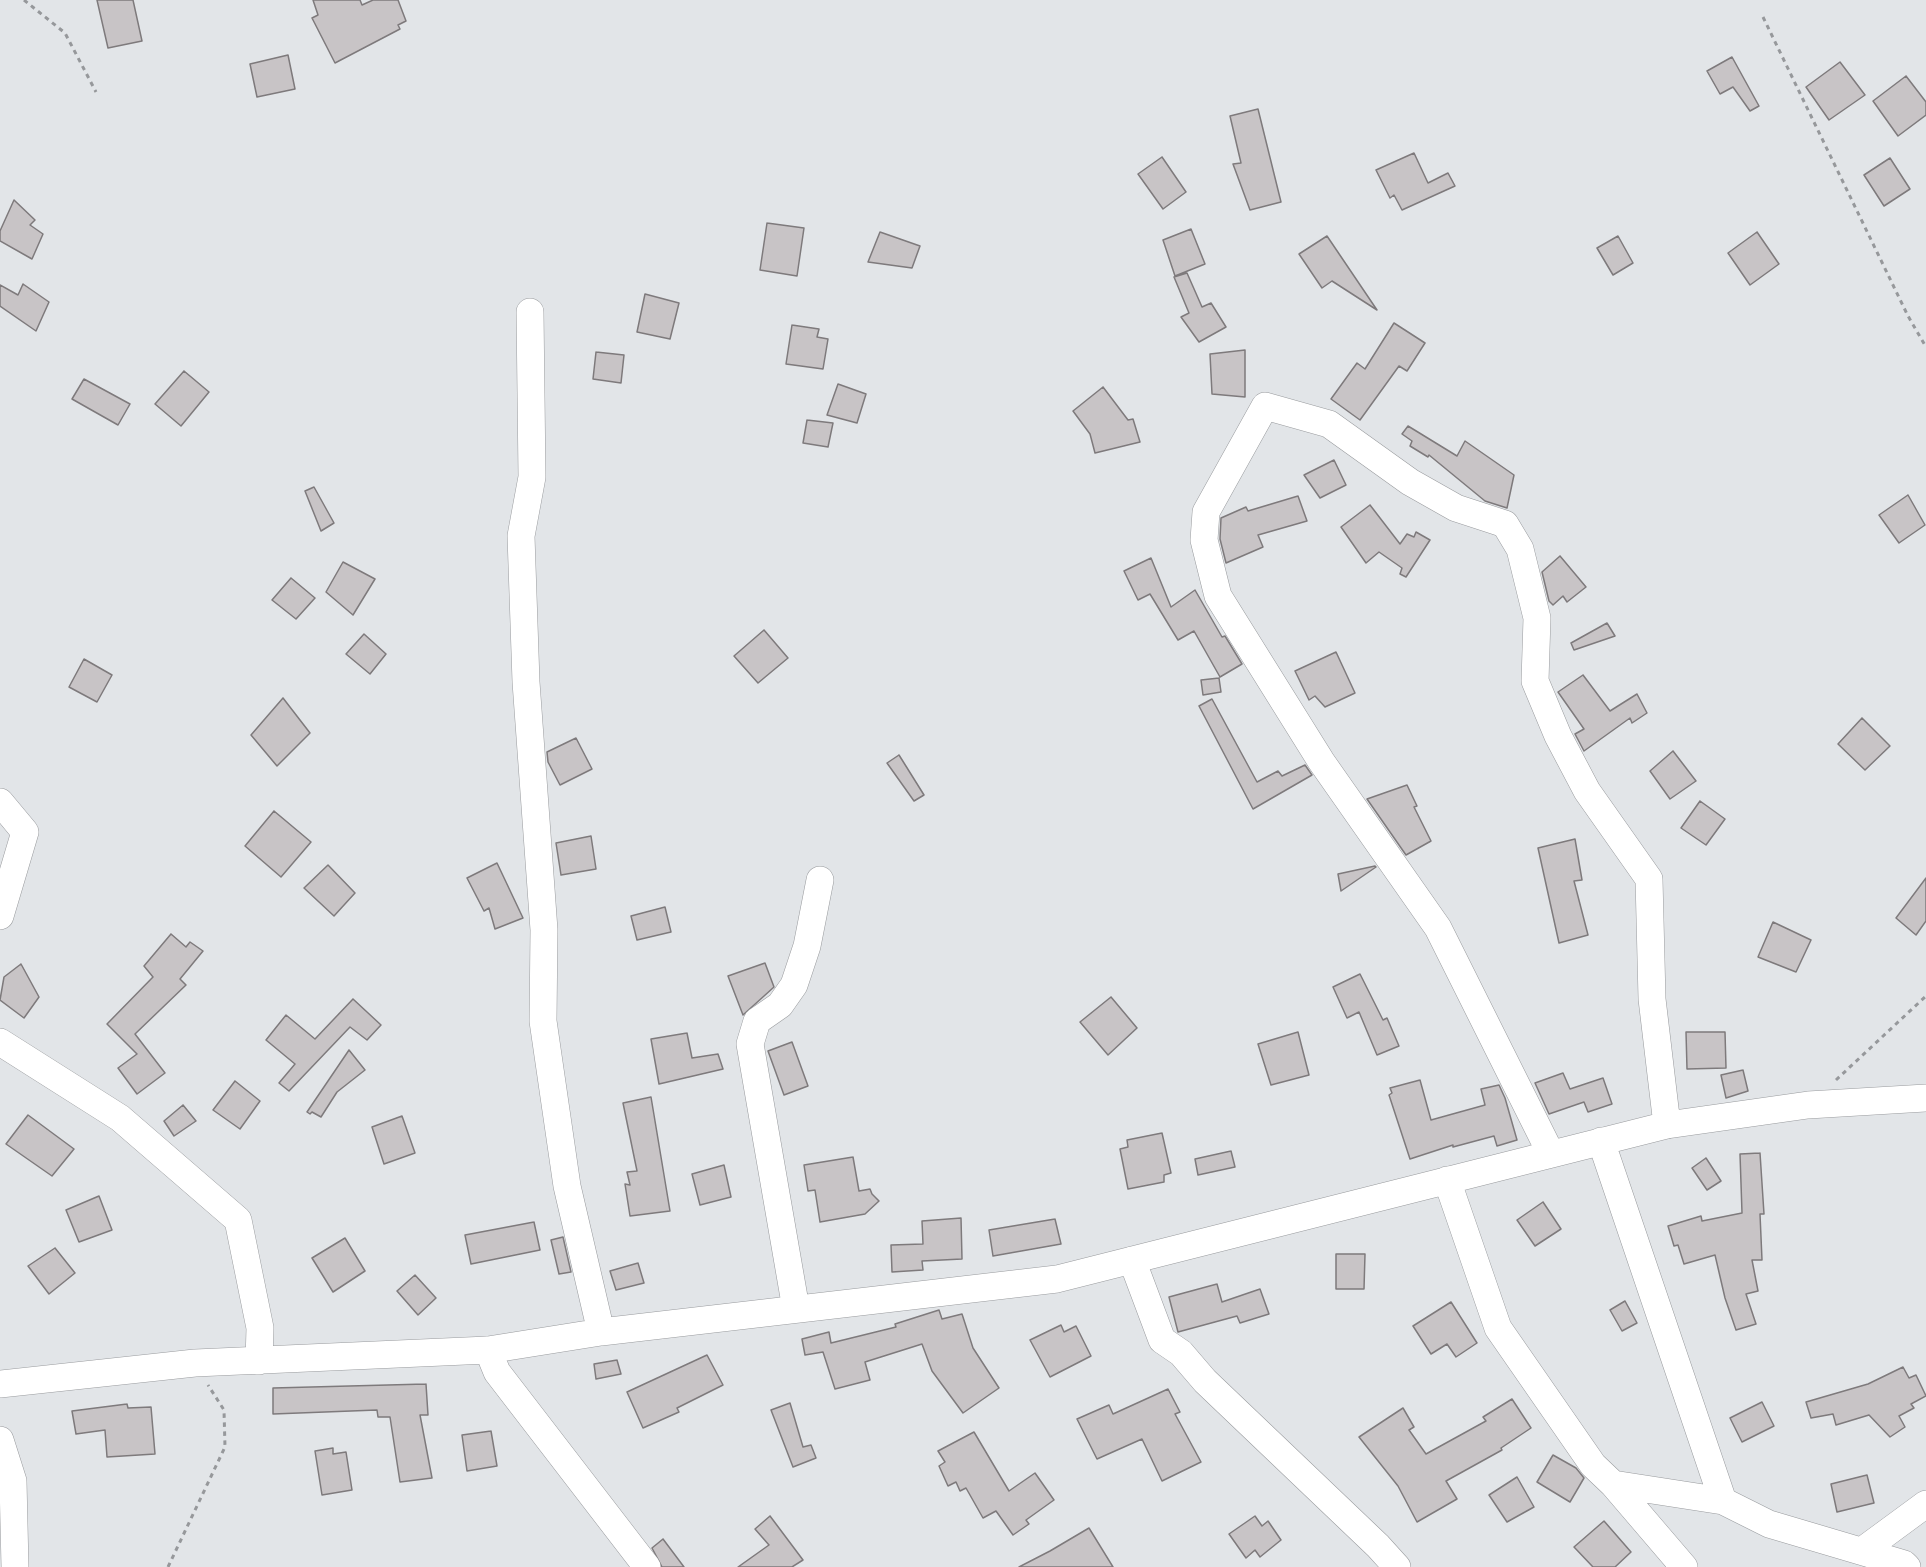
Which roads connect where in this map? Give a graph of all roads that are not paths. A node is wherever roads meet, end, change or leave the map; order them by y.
1 (530, 312) dead end
2 (0, 802) edge
3 (820, 880) dead end
4 (0, 916) edge
5 (0, 1042) edge
6 (1926, 1098) edge
7 (1667, 1125) junction
8 (1601, 1141) junction
9 (1551, 1154) junction
10 (1447, 1180) junction
11 (1132, 1260) junction
12 (796, 1309) junction
13 (601, 1332) junction
14 (488, 1350) junction
15 (259, 1361) junction
16 (0, 1384) edge
17 (0, 1440) edge
18 (1614, 1484) junction
19 (1723, 1501) junction
20 (1926, 1504) edge
21 (1862, 1551) junction
22 (15, 1567) edge
23 (646, 1567) edge
24 (1397, 1567) edge
25 (1684, 1567) edge
26 (1906, 1567) edge

1 - 13 street
2 - 4 street
3 - 12 street
5 - 15 street
6 - 7 street
7 - 8 street
7 - 9 street
8 - 9 street
8 - 19 street
9 - 10 street
10 - 11 street
10 - 18 street
11 - 12 street
11 - 24 street
12 - 13 street
13 - 14 street
14 - 15 street
14 - 23 street
15 - 16 street
17 - 22 street
18 - 19 street
18 - 25 street
19 - 21 street
20 - 21 street
21 - 26 street

